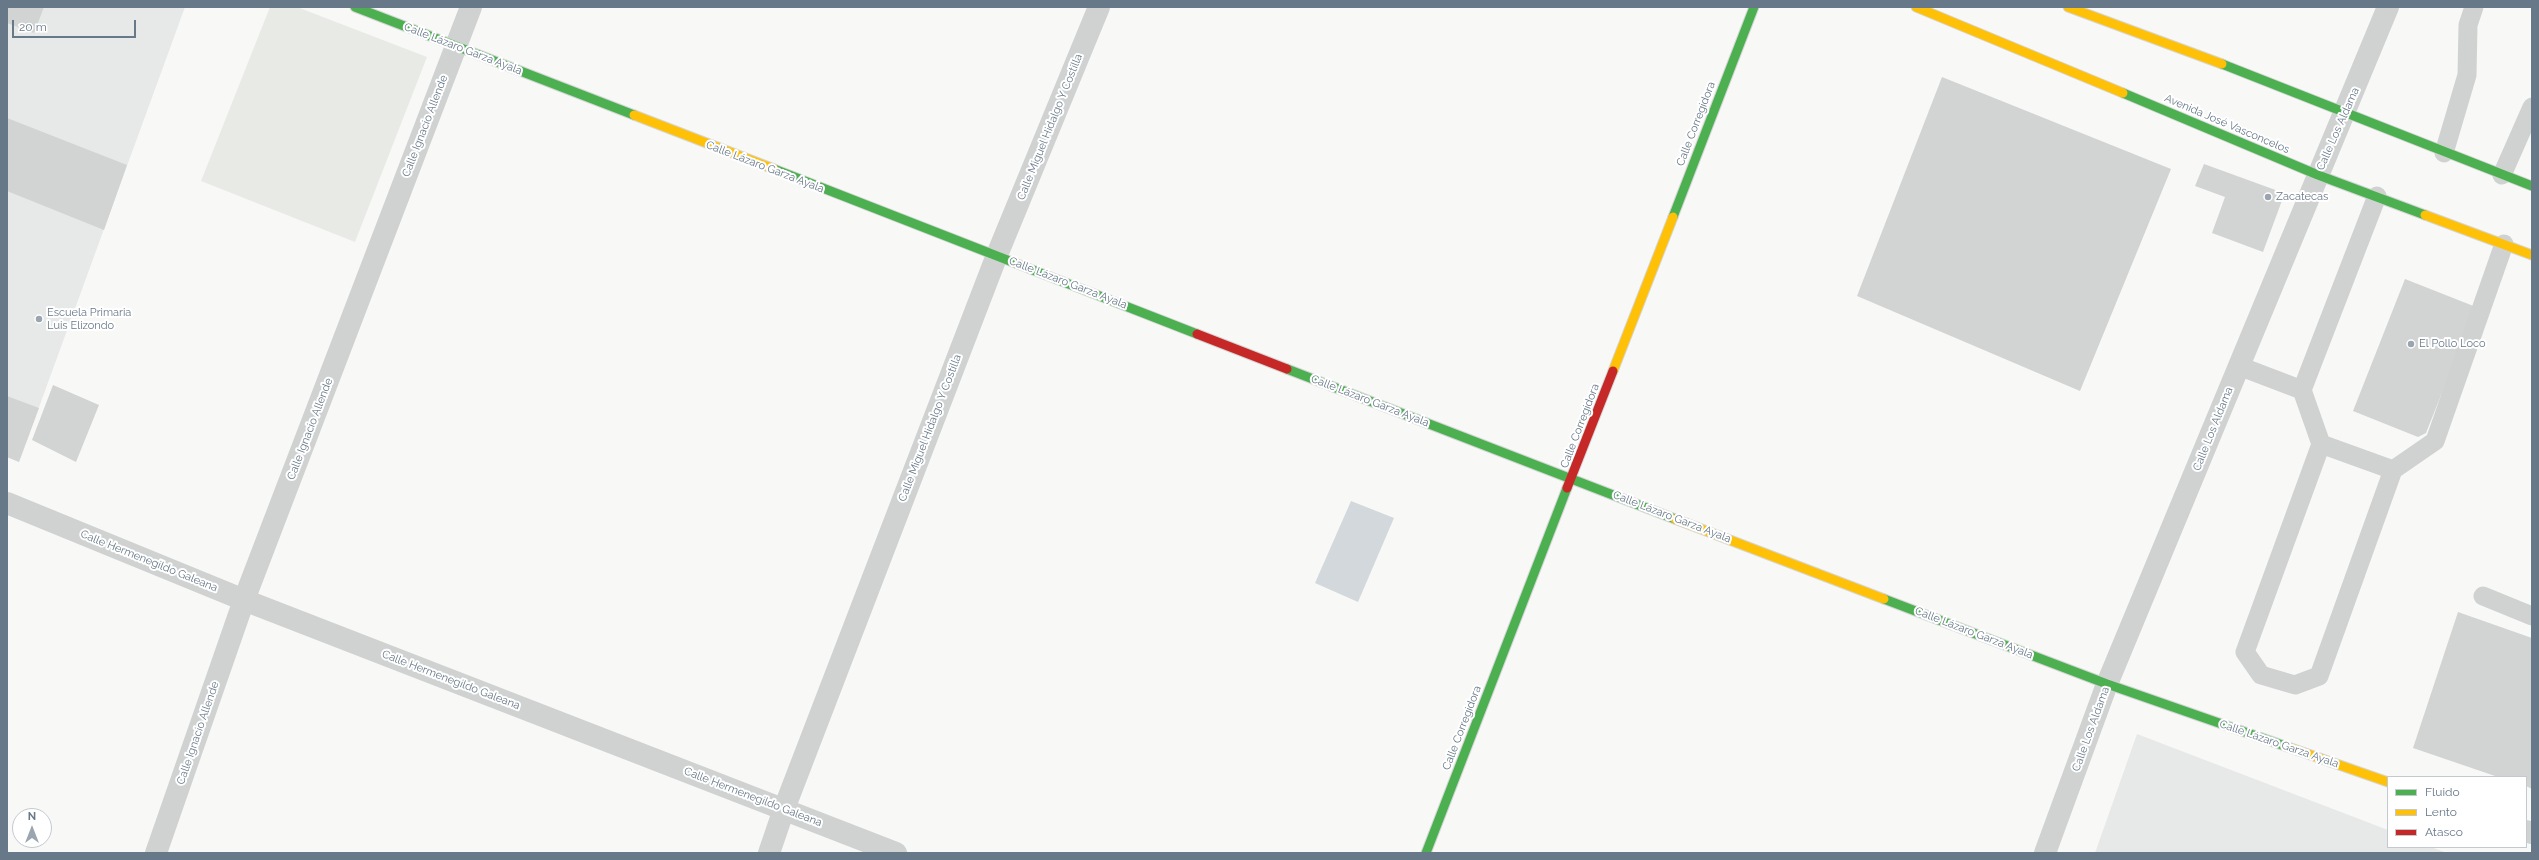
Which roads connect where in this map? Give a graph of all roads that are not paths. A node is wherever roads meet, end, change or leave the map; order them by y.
1 (355, 7) edge
2 (471, 7) edge
3 (1099, 7) edge
4 (1754, 7) edge
5 (1916, 7) edge
6 (2068, 7) edge
7 (2388, 7) edge
8 (2474, 7) edge
9 (456, 46) junction
10 (2532, 107) edge
11 (2346, 112) junction
12 (2444, 153) junction
13 (2502, 174) junction
14 (2318, 175) junction
15 (2532, 186) edge
16 (2378, 196) junction
17 (2504, 244) junction
18 (997, 255) junction
19 (2532, 255) edge
20 (2239, 366) junction
21 (2302, 390) junction
22 (2321, 444) junction
23 (2393, 470) junction
24 (1572, 479) junction
25 (7, 502) edge
26 (2483, 596) dead end
27 (244, 600) junction
28 (2532, 616) edge
29 (2108, 684) junction
30 (2387, 782) edge
31 (784, 809) junction
32 (156, 853) edge
33 (769, 853) edge
34 (896, 853) edge
35 (1426, 853) edge
36 (2045, 853) edge

1 - 9 street, Calle Lázaro Garza Ayala
2 - 9 street, Calle Ignacio Allende
3 - 18 street, Calle Miguel Hidalgo Y Costilla
4 - 24 street, Calle Corregidora
5 - 14 street, Avenida José Vasconcelos
6 - 11 street
7 - 11 street, Calle Los Aldama
8 - 12 lane
9 - 18 street, Calle Lázaro Garza Ayala
9 - 27 street, Calle Ignacio Allende
10 - 13 lane
11 - 12 street
11 - 14 street, Calle Los Aldama
12 - 13 street
13 - 15 street
14 - 16 street, Avenida José Vasconcelos
14 - 20 street, Calle Los Aldama
16 - 17 street, Avenida José Vasconcelos
16 - 21 lane
17 - 19 street, Avenida José Vasconcelos
17 - 23 lane
18 - 24 street, Calle Lázaro Garza Ayala
18 - 31 street, Calle Miguel Hidalgo Y Costilla
20 - 21 lane
20 - 29 street, Calle Los Aldama
21 - 22 lane
22 - 23 lane
22 - 23 lane
24 - 29 street, Calle Lázaro Garza Ayala
24 - 35 street, Calle Corregidora
25 - 27 street, Calle Hermenegildo Galeana
26 - 28 lane
27 - 31 street, Calle Hermenegildo Galeana
27 - 32 street, Calle Ignacio Allende
29 - 30 street, Calle Lázaro Garza Ayala
29 - 36 street, Calle Los Aldama
31 - 33 street, Calle Miguel Hidalgo Y Costilla
31 - 34 street, Calle Hermenegildo Galeana

